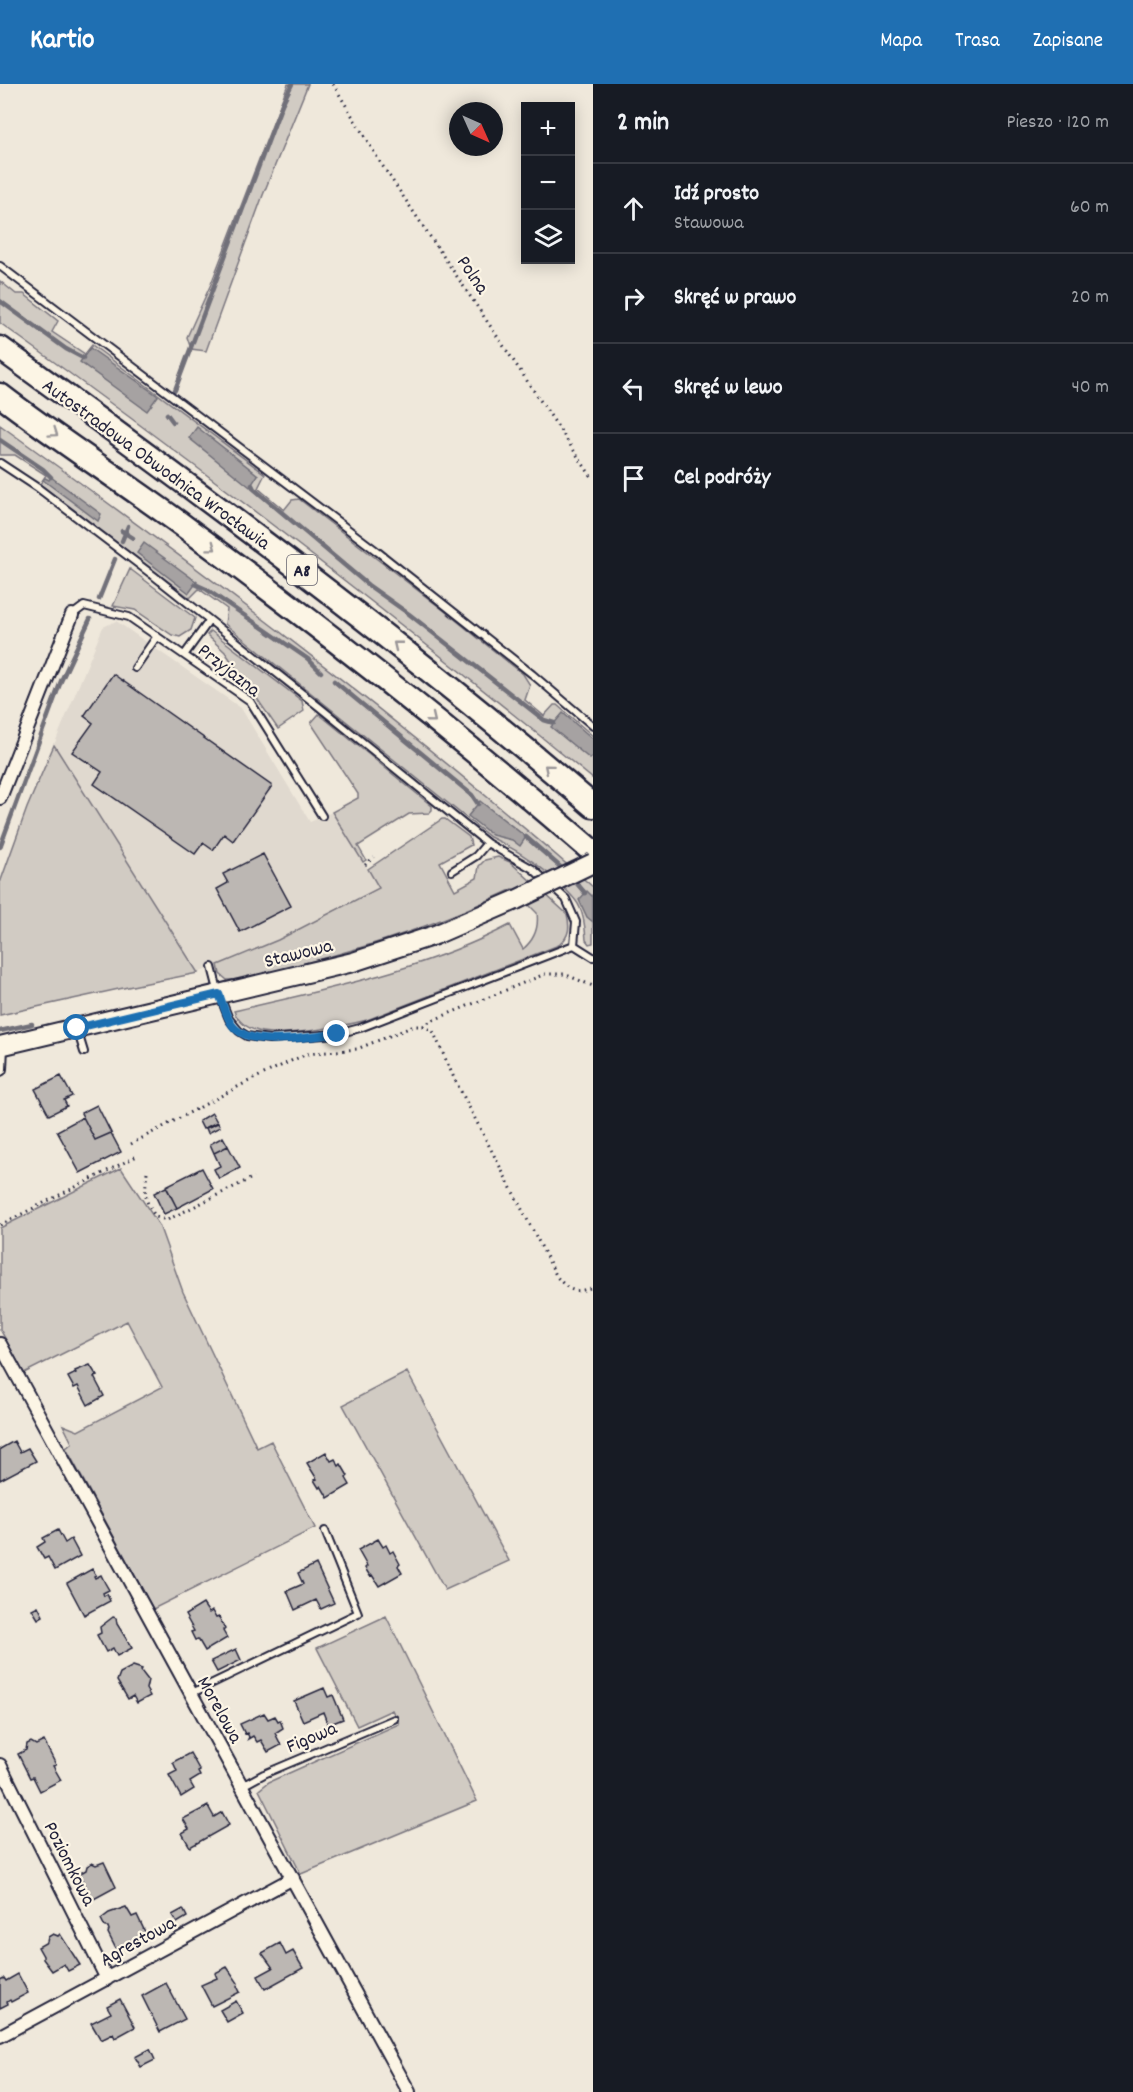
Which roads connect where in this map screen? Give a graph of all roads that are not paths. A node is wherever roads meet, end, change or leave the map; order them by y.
1 (0, 266) edge
2 (0, 348) edge
3 (0, 395) edge
4 (0, 463) edge
5 (72, 615) joint
6 (209, 621) junction
7 (158, 636) junction
8 (185, 654) junction
9 (135, 668) dead end
10 (593, 726) edge
11 (0, 798) edge
12 (593, 806) edge
13 (322, 816) dead end
14 (487, 843) junction
15 (593, 852) edge
16 (593, 863) edge
17 (452, 871) dead end
18 (574, 945) junction
19 (593, 957) edge
20 (212, 967) dead end
21 (219, 994) junction
22 (77, 1028) junction
23 (1, 1046) edge
24 (84, 1052) dead end
25 (0, 1069) edge
26 (0, 1344) edge
27 (325, 1532) dead end
28 (189, 1694) junction
29 (394, 1719) dead end
30 (0, 1765) edge
31 (242, 1786) junction
32 (293, 1878) junction
33 (107, 1979) junction
34 (0, 2036) edge
35 (409, 2092) edge

1 - 10 lane
12 -> 2 highway, Autostradowa Obwodnica Wrocławia / A8
3 -> 15 highway, Autostradowa Obwodnica Wrocławia / A8
4 - 6 lane
5 - 7 lane, Przyjazna
5 - 11 street
6 - 8 lane
6 - 14 lane
7 - 8 lane, Przyjazna
7 - 9 lane
8 - 13 lane, Przyjazna
14 - 17 lane
14 - 18 lane
16 - 21 street, Stawowa, bridge
18 - 19 lane
18 - 21 lane
20 - 21 lane
21 - 22 street, Stawowa
22 - 23 street, Stawowa
22 - 24 lane
23 - 25 street
26 - 28 street, Morelowa
27 - 28 lane
28 - 31 street, Morelowa
29 - 31 lane, Figowa
30 - 33 street, Poziomkowa
31 - 32 street, Morelowa
32 - 33 street, Agrestowa
32 - 35 street, Morelowa
33 - 34 street, Agrestowa

